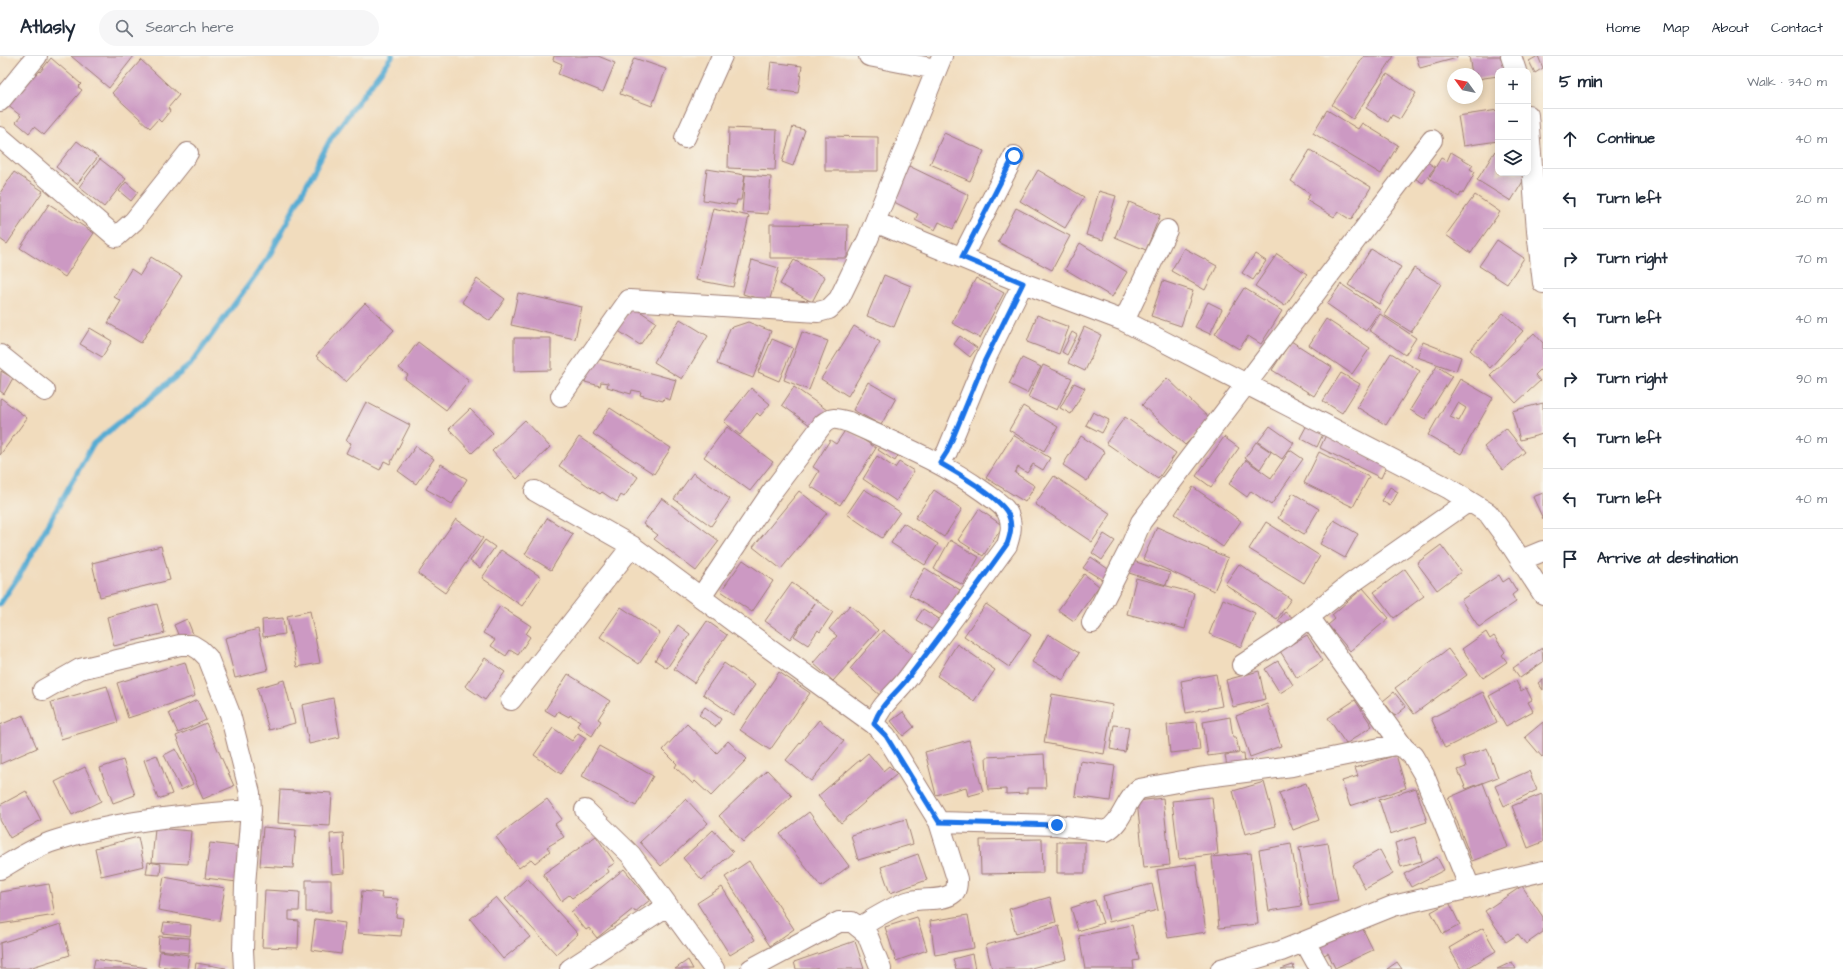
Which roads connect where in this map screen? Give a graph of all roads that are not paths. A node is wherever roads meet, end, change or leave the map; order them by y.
1 (36, 56) edge
2 (722, 56) edge
3 (869, 56) edge
4 (1511, 56) edge
5 (939, 62) edge
6 (1515, 68) edge
7 (0, 101) edge
8 (0, 137) edge
9 (685, 138) dead end
10 (1432, 140) dead end
11 (1530, 140) edge
12 (188, 153) dead end
13 (1014, 156) dead end
14 (875, 222) junction
15 (1167, 230) dead end
16 (962, 257) junction
17 (1542, 275) edge
18 (1023, 283) junction
19 (1124, 321) junction
20 (0, 355) edge
21 (1246, 383) junction
22 (45, 392) dead end
23 (560, 396) dead end
24 (940, 463) junction
25 (535, 491) dead end
26 (1469, 501) junction
27 (632, 546) junction
28 (1543, 551) edge
29 (1521, 560) junction
30 (1543, 594) edge
31 (700, 597) junction
32 (1309, 617) junction
33 (1092, 623) dead end
34 (1242, 664) dead end
35 (43, 690) dead end
36 (511, 700) dead end
37 (874, 724) junction
38 (1404, 748) junction
39 (252, 810) junction
40 (585, 810) dead end
41 (939, 822) junction
42 (0, 869) edge
43 (1543, 871) edge
44 (1470, 888) junction
45 (667, 906) junction
46 (867, 926) junction
47 (1305, 942) junction
48 (244, 969) edge
49 (570, 969) edge
50 (714, 969) edge
51 (751, 969) edge
52 (881, 969) edge
53 (1221, 969) edge
54 (1320, 969) edge

1 - 7 street
2 - 9 street
3 - 5 street
4 - 6 street
5 - 14 street
8 - 12 street
10 - 21 street
11 - 17 street
13 - 16 street
14 - 16 street
14 - 23 street
15 - 19 street
16 - 18 street
18 - 19 street
18 - 24 street
19 - 21 street
20 - 22 street
21 - 26 street
21 - 33 street
24 - 31 street
24 - 37 street
25 - 27 street
26 - 29 street
26 - 32 street
27 - 31 street
27 - 36 street
28 - 29 street
29 - 30 street
31 - 37 street
32 - 34 street
32 - 38 street
35 - 39 street
37 - 41 street
38 - 41 street
38 - 44 street
39 - 42 street
39 - 48 street
40 - 45 street
41 - 46 street
43 - 44 street
44 - 47 street
45 - 49 street
45 - 50 street
46 - 51 street
46 - 52 street
47 - 53 street
47 - 54 street

